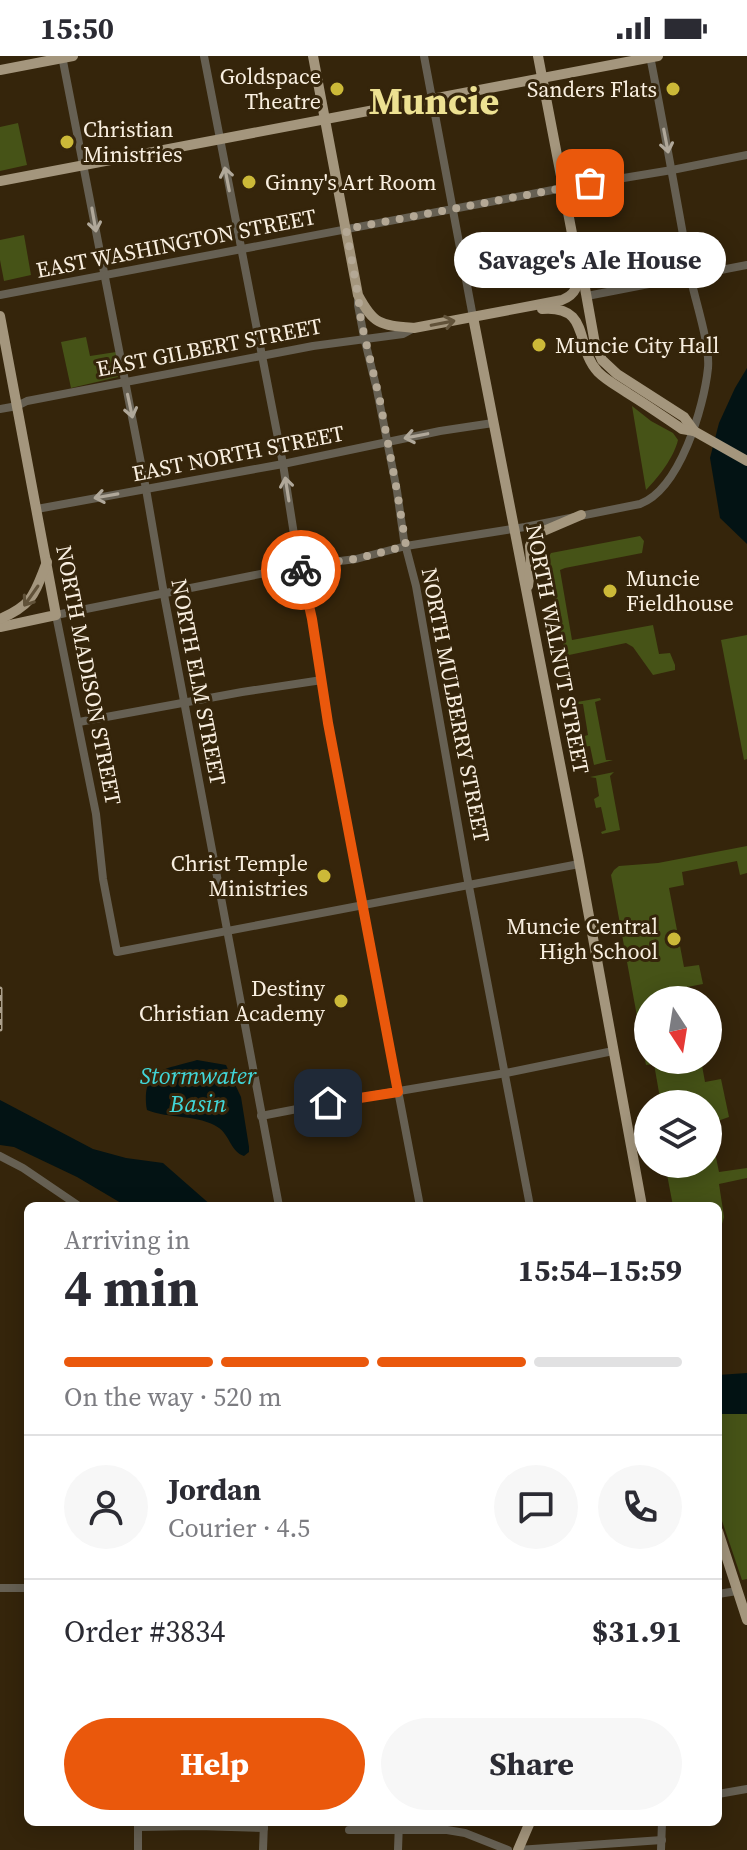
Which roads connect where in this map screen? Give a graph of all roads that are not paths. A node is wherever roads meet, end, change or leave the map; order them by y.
1 (204, 56) edge
2 (313, 56) edge
3 (424, 56) edge
4 (538, 56) edge
5 (653, 56) edge
6 (66, 57) edge
7 (0, 70) edge
8 (543, 79) junction
9 (432, 99) junction
10 (325, 118) junction
11 (220, 139) junction
12 (747, 155) edge
13 (84, 165) junction
14 (672, 170) junction
15 (0, 181) edge
16 (563, 188) junction
17 (453, 209) junction
18 (346, 229) junction
19 (241, 249) junction
20 (578, 264) junction
21 (747, 265) edge
22 (104, 275) junction
23 (691, 276) junction
24 (0, 295) edge
25 (358, 295) junction
26 (587, 296) junction
27 (516, 310) junction
28 (0, 316) edge
29 (473, 317) junction
30 (414, 328) junction
31 (366, 340) junction
32 (262, 357) junction
33 (125, 383) junction
34 (17, 406) junction
35 (0, 409) edge
36 (493, 423) junction
37 (694, 431) junction
38 (387, 442) junction
39 (747, 461) edge
40 (283, 464) junction
41 (146, 489) junction
42 (37, 509) junction
43 (581, 515) junction
44 (514, 528) junction
45 (406, 546) junction
46 (47, 560) junction
47 (300, 566) junction
48 (164, 593) junction
49 (527, 595) junction
50 (56, 615) junction
51 (0, 619) edge
52 (0, 627) edge
53 (322, 680) junction
54 (185, 703) junction
55 (79, 722) junction
56 (579, 864) junction
57 (469, 885) junction
58 (362, 906) junction
59 (227, 931) junction
60 (613, 1051) junction
61 (506, 1073) junction
62 (398, 1092) junction
63 (261, 1116) junction
64 (2, 1156) edge
65 (73, 1202) edge
66 (278, 1202) edge
67 (419, 1202) edge
68 (529, 1202) edge
69 (641, 1202) edge
70 (722, 1544) edge
71 (0, 1588) edge
72 (24, 1588) edge
73 (737, 1591) junction
74 (722, 1593) edge
75 (747, 1620) edge
76 (747, 1789) edge
77 (722, 1793) edge
78 (138, 1826) edge
79 (264, 1826) edge
80 (398, 1826) edge
81 (528, 1826) edge
82 (349, 1830) dead end
83 (662, 1845) edge
84 (138, 1850) edge
85 (263, 1850) edge
86 (398, 1850) edge
87 (508, 1850) edge
88 (518, 1850) edge

1 - 11 street
2 - 10 main road, NORTH MULBERRY STREET
3 - 9 street, NORTH WALNUT STREET
4 - 8 main road
5 - 8 main road
5 -> 14 street
6 - 7 main road
6 - 13 street, NORTH ELM STREET
8 - 9 main road
8 - 16 main road
9 - 10 main road
9 - 17 street, NORTH WALNUT STREET
10 - 11 main road
10 - 18 main road, NORTH MULBERRY STREET
11 - 13 main road
19 -> 11 street
12 - 14 street, EAST WASHINGTON STREET
13 - 15 main road
13 -> 22 street, NORTH ELM STREET
14 - 16 street, EAST WASHINGTON STREET
14 - 23 street
16 - 17 street, EAST WASHINGTON STREET
16 - 20 main road
17 - 18 street, EAST WASHINGTON STREET
17 - 29 street, NORTH WALNUT STREET
18 - 19 street, EAST WASHINGTON STREET
18 - 25 main road, NORTH MULBERRY STREET
19 - 22 street, EAST WASHINGTON STREET
19 - 32 street
20 - 26 main road
20 - 27 main road
21 - 23 street
22 - 24 street, EAST WASHINGTON STREET
22 - 33 street, NORTH ELM STREET
23 - 26 street
23 - 37 street
25 - 30 main road
25 - 31 street, NORTH MULBERRY STREET
26 - 37 main road
27 - 29 main road, EAST GILBERT STREET
27 - 37 main road
28 - 34 main road, NORTH MADISON STREET
30 -> 29 main road, EAST GILBERT STREET
29 - 36 main road, NORTH WALNUT STREET
30 - 31 street, EAST GILBERT STREET
31 - 32 street, EAST GILBERT STREET
31 - 38 street, NORTH MULBERRY STREET
32 - 33 street, EAST GILBERT STREET
32 - 40 street
33 - 34 street, EAST GILBERT STREET
33 -> 41 street, NORTH ELM STREET
34 - 35 street, EAST GILBERT STREET
34 - 42 main road, NORTH MADISON STREET
36 -> 38 street, EAST NORTH STREET
36 - 44 main road, NORTH WALNUT STREET
37 - 39 main road
37 - 43 street
38 - 40 street, EAST NORTH STREET
38 - 45 street, NORTH MULBERRY STREET
40 - 41 street, EAST NORTH STREET
47 -> 40 street
41 -> 42 street, EAST NORTH STREET
41 - 48 street, NORTH ELM STREET
42 - 46 main road, NORTH MADISON STREET
43 - 44 street
43 - 49 main road
44 - 45 street
44 - 49 main road, NORTH WALNUT STREET
45 - 47 street
45 - 57 street, NORTH MULBERRY STREET
46 - 50 main road, NORTH MADISON STREET
46 -> 51 main road
47 - 48 street
47 - 53 street
48 - 50 street
48 - 54 street, NORTH ELM STREET
49 - 56 main road, NORTH WALNUT STREET
50 - 52 main road
50 - 55 street, NORTH MADISON STREET
53 - 54 street
53 - 58 street
54 - 55 street
54 - 59 street, NORTH ELM STREET
55 - 59 street, NORTH MADISON STREET
56 - 57 street
56 - 60 main road, NORTH WALNUT STREET
57 - 58 street
57 - 61 street, NORTH MULBERRY STREET
58 - 59 street
58 - 62 street
59 - 63 street, NORTH ELM STREET
60 - 61 street
60 - 69 main road, NORTH WALNUT STREET
61 - 62 street
61 - 68 street, NORTH MULBERRY STREET
62 - 63 street
62 - 67 street
63 - 66 street, NORTH ELM STREET
64 - 65 street
70 - 73 main road
71 - 72 street
73 - 74 street
73 - 75 main road
76 - 77 street
78 - 84 street
79 - 85 street
80 - 82 street
80 - 86 street
80 - 87 street
81 - 88 main road
83 - 88 street

